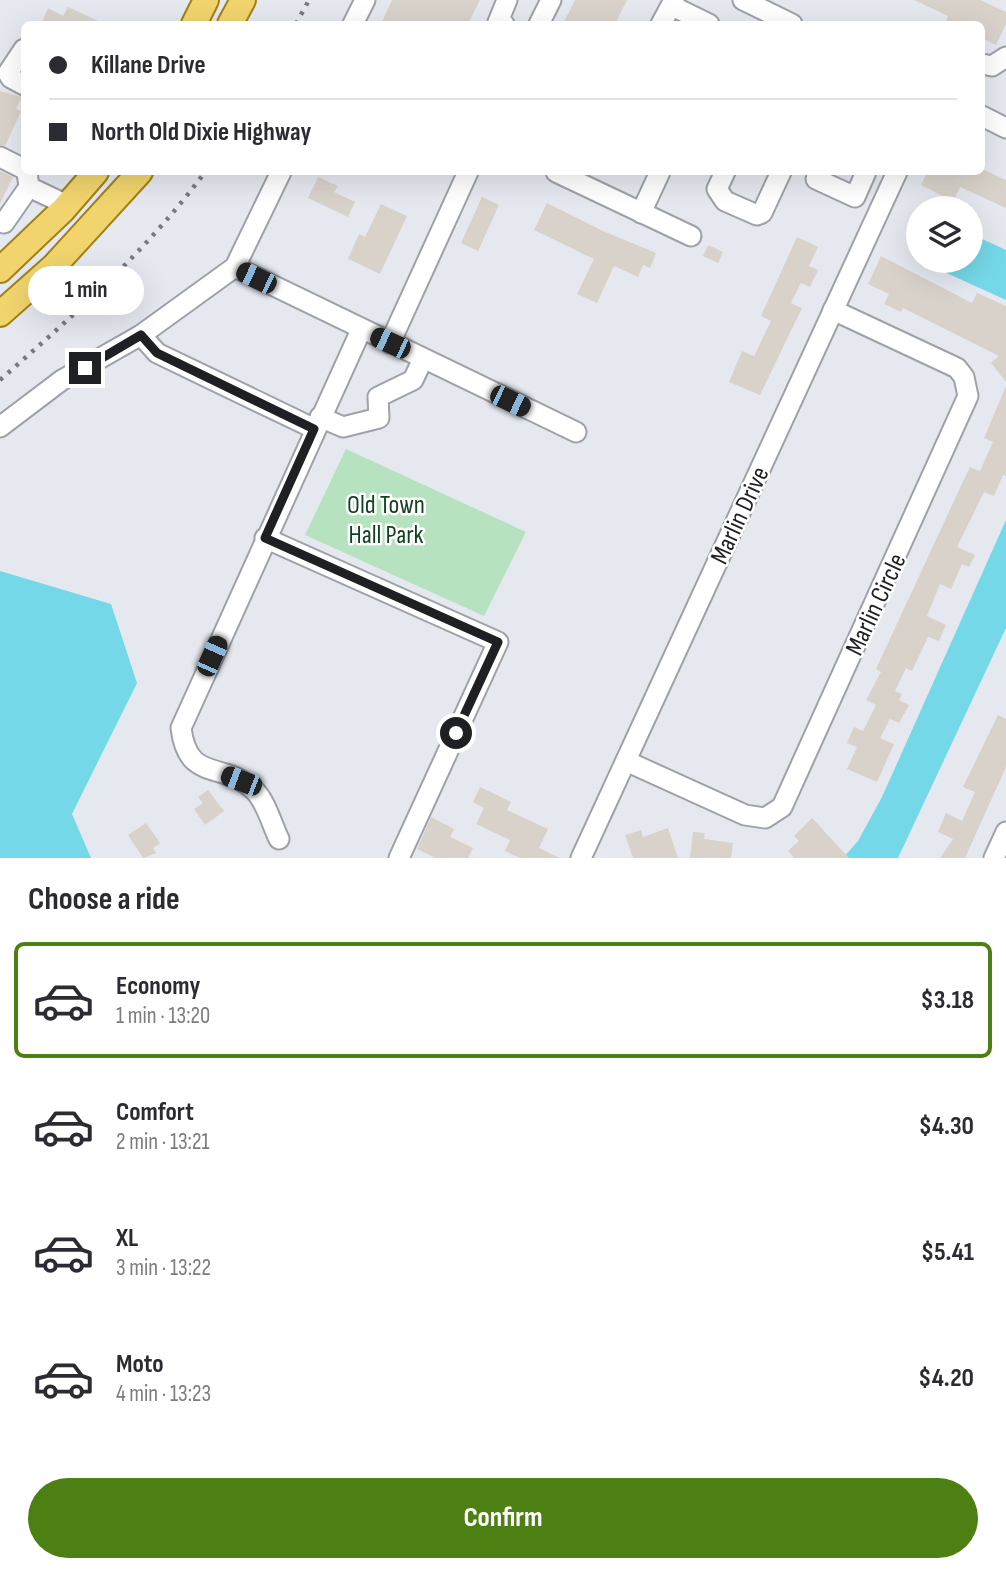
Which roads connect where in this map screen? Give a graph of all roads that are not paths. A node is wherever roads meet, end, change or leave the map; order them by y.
1 (206, 0) edge
2 (243, 0) edge
3 (365, 0) edge
4 (507, 0) edge
5 (551, 0) edge
6 (673, 3) edge
7 (750, 11) edge
8 (196, 21) edge
9 (232, 21) edge
10 (354, 21) edge
11 (500, 21) edge
12 (540, 21) edge
13 (663, 21) edge
14 (704, 21) edge
15 (782, 21) edge
16 (21, 54) edge
17 (1006, 57) edge
18 (985, 65) edge
19 (21, 84) edge
20 (985, 118) edge
21 (1006, 128) edge
22 (0, 157) edge
23 (21, 172) edge
24 (93, 175) edge
25 (137, 175) edge
26 (280, 175) edge
27 (467, 175) edge
28 (568, 175) edge
29 (659, 175) edge
30 (724, 175) edge
31 (780, 175) edge
32 (818, 175) edge
33 (865, 175) edge
34 (896, 175) edge
35 (27, 176) edge
36 (67, 205) junction
37 (641, 212) junction
38 (2, 222) edge
39 (691, 236) dead end
40 (36, 238) junction
41 (235, 268) junction
42 (0, 270) edge
43 (833, 310) junction
44 (0, 314) edge
45 (361, 330) junction
46 (141, 335) junction
47 (390, 343) junction
48 (423, 359) junction
49 (317, 423) junction
50 (0, 427) edge
51 (576, 432) dead end
52 (265, 538) junction
53 (626, 761) junction
54 (1006, 832) edge
55 (279, 839) dead end
56 (399, 858) edge
57 (581, 858) edge
58 (994, 858) edge

1 - 8 main road
2 - 9 main road
3 - 10 street
4 - 11 street
5 - 12 street
6 - 13 street
6 - 14 street
7 - 15 street
16 - 19 street
17 - 18 street
20 - 21 street
22 - 23 street
24 - 36 main road
25 - 44 main road
26 - 41 street
27 - 47 street
28 - 37 street
29 - 37 street
30 - 31 street
32 - 33 street
34 - 43 street, Marlin Drive
35 - 36 street
35 - 38 street
36 - 40 main road
37 - 39 street
38 - 40 street
40 - 42 main road
41 - 45 street
41 - 46 street
43 - 53 street, Marlin Drive
43 - 53 street, Marlin Circle
45 - 47 street
45 - 49 street
46 - 49 street
46 - 50 street
47 - 48 street
48 - 49 street
48 - 51 street
49 - 52 street
52 - 55 street
52 - 56 street
53 - 57 street, Marlin Drive
54 - 58 street

